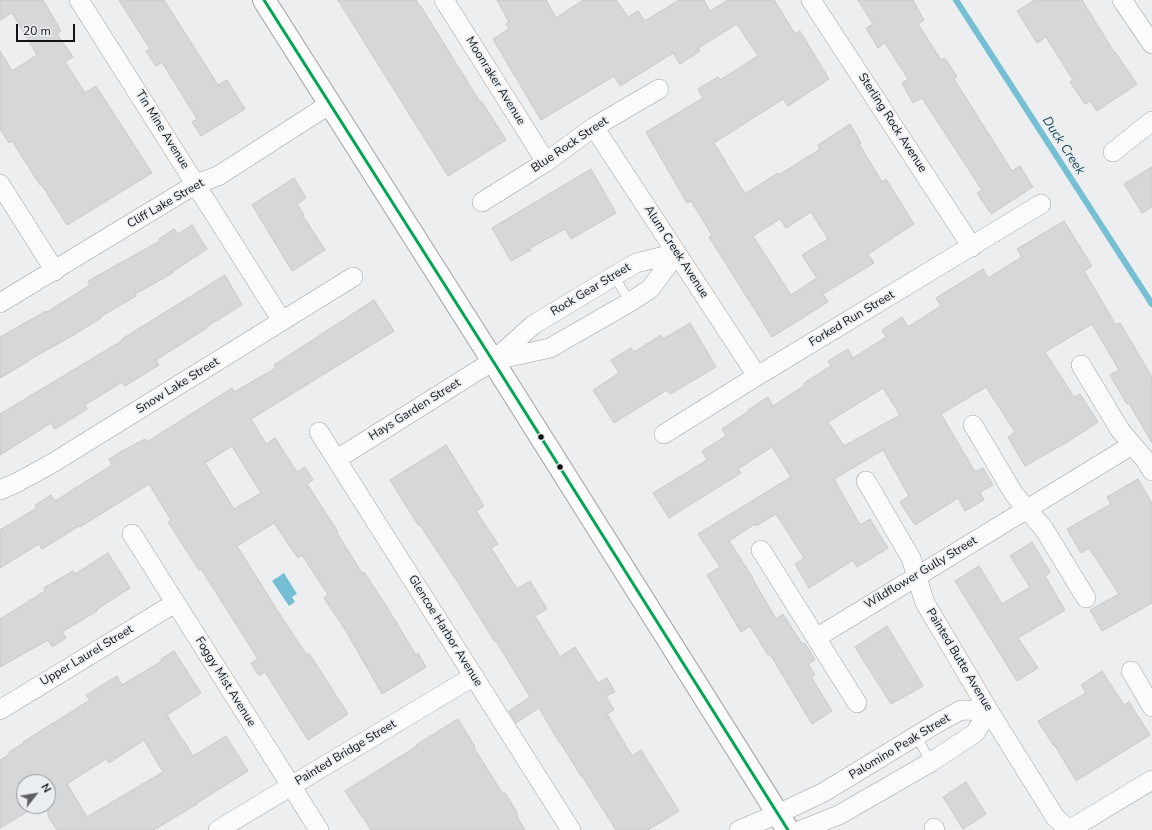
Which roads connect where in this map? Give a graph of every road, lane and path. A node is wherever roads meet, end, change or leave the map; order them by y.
1 (80, 0) edge
2 (264, 0) edge
3 (444, 0) edge
4 (811, 0) edge
5 (1122, 0) edge
6 (1152, 44) edge
7 (659, 89) dead end
8 (330, 104) junction
9 (1152, 121) edge
10 (594, 127) junction
11 (1113, 152) dead end
12 (546, 162) junction
13 (0, 184) edge
14 (196, 184) junction
15 (482, 202) dead end
16 (1041, 204) dead end
17 (972, 246) junction
18 (677, 253) junction
19 (55, 271) junction
20 (614, 276) junction
21 (353, 277) dead end
22 (630, 302) junction
23 (0, 303) edge
24 (282, 321) junction
25 (493, 361) junction
26 (1082, 365) dead end
27 (756, 376) junction
28 (974, 425) dead end
29 (319, 432) dead end
30 (664, 434) dead end
31 (1132, 445) junction
32 (337, 459) junction
33 (1152, 471) edge
34 (866, 481) dead end
35 (0, 490) edge
36 (1027, 510) junction
37 (132, 534) dead end
38 (761, 550) dead end
39 (917, 576) junction
40 (1086, 598) dead end
41 (175, 603) junction
42 (816, 638) junction
43 (1131, 671) dead end
44 (474, 676) junction
45 (857, 703) dead end
46 (1152, 706) edge
47 (0, 710) edge
48 (989, 711) junction
49 (916, 736) junction
50 (931, 762) junction
51 (1152, 780) edge
52 (291, 786) junction
53 (783, 822) edge
54 (218, 830) edge
55 (319, 830) edge
56 (571, 830) edge
57 (739, 830) edge
58 (801, 830) edge
59 (1069, 830) edge

1 - 14 street, Tin Mine Avenue
2 - 8 main road
3 - 12 street, Moonraker Avenue
4 - 17 street, Sterling Rock Avenue
5 - 6 street
7 - 10 street, Blue Rock Street
8 - 14 street, Cliff Lake Street
8 - 25 main road
9 - 11 street
10 - 12 street, Blue Rock Street
10 - 18 street, Alum Creek Avenue
12 - 15 street, Blue Rock Street
13 - 19 street
14 - 19 street, Cliff Lake Street
14 - 24 street, Tin Mine Avenue
16 - 17 street, Forked Run Street
17 - 27 street, Forked Run Street
18 - 20 street, Rock Gear Street
18 - 22 street
18 - 27 street, Alum Creek Avenue
19 - 23 street, Cliff Lake Street
20 - 22 lane
20 - 25 street, Rock Gear Street
21 - 24 street, Snow Lake Street
22 - 25 street
24 - 35 street, Snow Lake Street
25 - 32 street, Hays Garden Street
25 - 53 main road
26 - 31 street
27 - 30 street, Forked Run Street
28 - 36 street
29 - 32 street, Glencoe Harbor Avenue
31 - 33 street
31 - 36 street, Wildflower Gully Street
32 - 44 street, Glencoe Harbor Avenue
34 - 39 street, Painted Butte Avenue
36 - 39 street, Wildflower Gully Street
36 - 40 street
37 - 41 street, Foggy Mist Avenue
38 - 42 street
39 - 42 street, Wildflower Gully Street
39 - 48 street, Painted Butte Avenue
41 - 47 street, Upper Laurel Street
41 - 52 street, Foggy Mist Avenue
42 - 45 street
43 - 46 street
44 - 52 street, Painted Bridge Street
44 - 56 street, Glencoe Harbor Avenue
48 - 49 street, Palomino Peak Street
48 - 50 street
48 - 59 street, Painted Butte Avenue
49 - 50 lane
49 - 53 street, Palomino Peak Street
50 - 58 street
51 - 59 street
52 - 54 street, Painted Bridge Street
52 - 55 street, Foggy Mist Avenue
53 - 57 street, Palomino Peak Street

